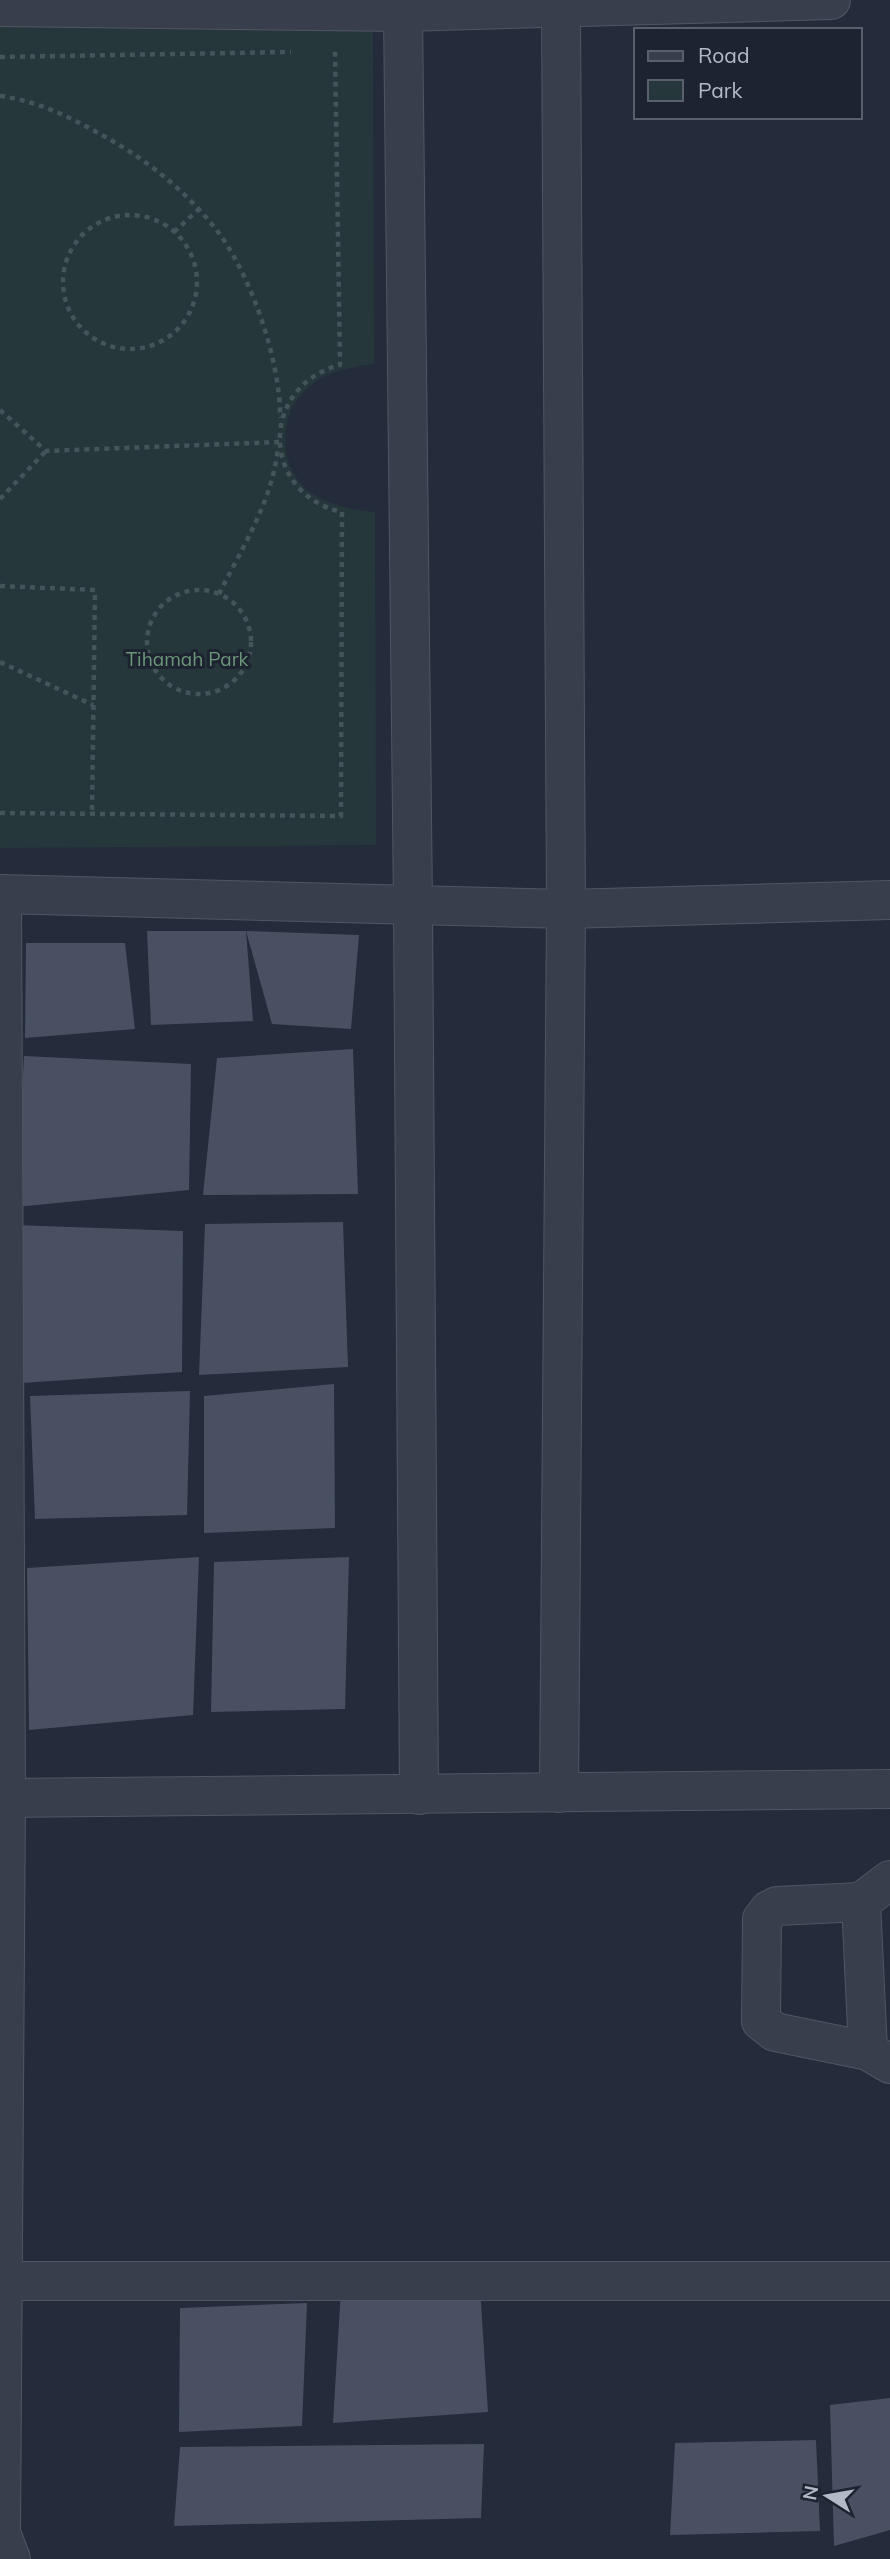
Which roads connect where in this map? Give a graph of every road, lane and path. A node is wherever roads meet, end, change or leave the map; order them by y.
1 (831, 0) edge
2 (0, 7) edge
3 (561, 8) junction
4 (403, 12) junction
5 (321, 51) dead end
6 (293, 52) dead end
7 (0, 57) edge
8 (0, 96) edge
9 (199, 209) junction
10 (174, 232) junction
11 (0, 410) edge
12 (280, 432) junction
13 (279, 442) junction
14 (46, 451) junction
15 (0, 499) edge
16 (0, 586) edge
17 (219, 594) junction
18 (0, 662) edge
19 (93, 705) junction
20 (0, 813) edge
21 (92, 814) junction
22 (1, 894) edge
23 (890, 900) edge
24 (413, 905) junction
25 (566, 909) junction
26 (890, 1789) edge
27 (559, 1793) junction
28 (419, 1795) junction
29 (3, 1798) edge
30 (875, 1891) edge
31 (877, 1968) edge
32 (879, 2057) edge
33 (2, 2281) junction
34 (890, 2281) edge
35 (4, 2542) edge

1 - 3 street
2 - 4 street
3 - 4 street
3 - 25 street
4 - 24 street
5 - 12 path
6 - 7 path
8 - 9 path
9 - 10 path
9 - 12 path
10 - 10 path
11 - 14 path
12 - 13 path
12 - 21 path
13 - 14 path
13 - 17 path
14 - 15 path
16 - 19 path
17 - 17 path
18 - 19 path
19 - 21 path
20 - 21 path
22 - 24 street
22 - 29 street
23 - 25 street
24 - 25 street
24 - 28 street
25 - 27 street
26 - 27 street
27 - 28 street
28 - 29 street
29 - 33 street
30 - 31 street
30 - 32 street
31 - 32 street
33 - 34 street
33 - 35 street

